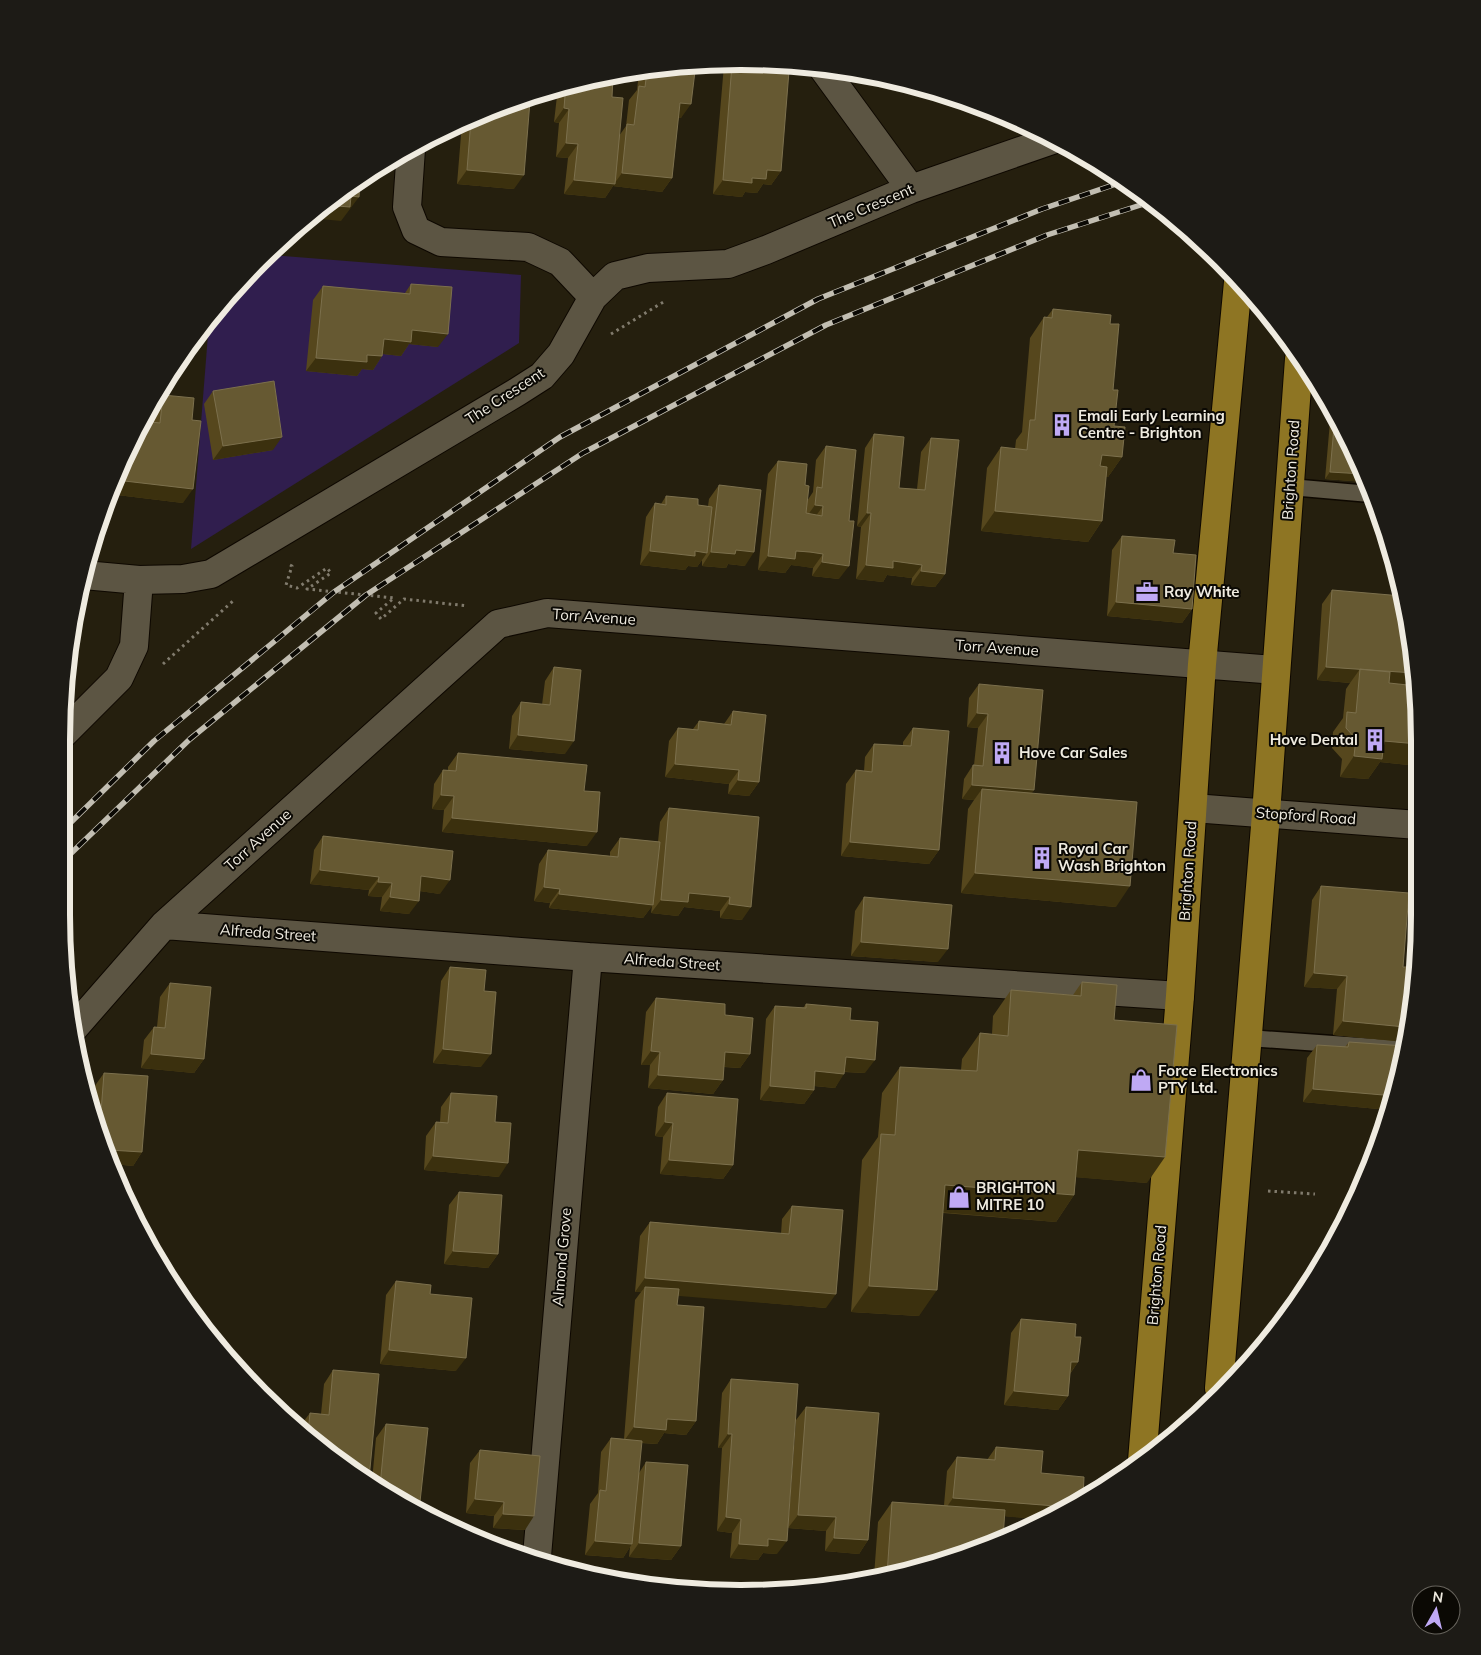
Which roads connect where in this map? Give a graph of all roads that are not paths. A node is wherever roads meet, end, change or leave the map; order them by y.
1 (829, 76) edge
2 (1044, 143) edge
3 (411, 157) edge
4 (911, 189) junction
5 (1237, 290) edge
6 (593, 297) junction
7 (1299, 370) edge
8 (1290, 487) junction
9 (1363, 493) edge
10 (91, 576) edge
11 (139, 580) junction
12 (1202, 664) junction
13 (1276, 670) junction
14 (70, 727) edge
15 (1193, 808) junction
16 (1266, 814) junction
17 (1411, 824) edge
18 (164, 925) junction
19 (588, 957) junction
20 (1180, 996) junction
21 (79, 1021) edge
22 (1248, 1038) junction
23 (1397, 1049) edge
24 (1219, 1384) edge
25 (1143, 1450) edge
26 (536, 1552) edge

1 - 4 street
2 - 4 street, The Crescent
3 - 6 street
4 - 6 street, The Crescent
5 - 12 main road, Brighton Road
6 - 11 street, The Crescent
7 - 8 main road, Brighton Road
8 - 9 lane
8 - 13 main road, Brighton Road
10 - 11 street, The Crescent
11 - 14 street
12 - 13 street, Torr Avenue
12 - 15 main road, Brighton Road
12 - 18 street, Torr Avenue
13 - 16 main road, Brighton Road
15 - 16 street, Stopford Road
15 - 20 main road, Brighton Road
16 - 17 street, Stopford Road
16 - 22 main road, Brighton Road
18 - 19 street, Alfreda Street
18 - 21 street, Torr Avenue
19 - 20 street, Alfreda Street
19 - 26 street, Almond Grove
20 - 25 main road, Brighton Road
22 - 23 lane
22 - 24 main road, Brighton Road

